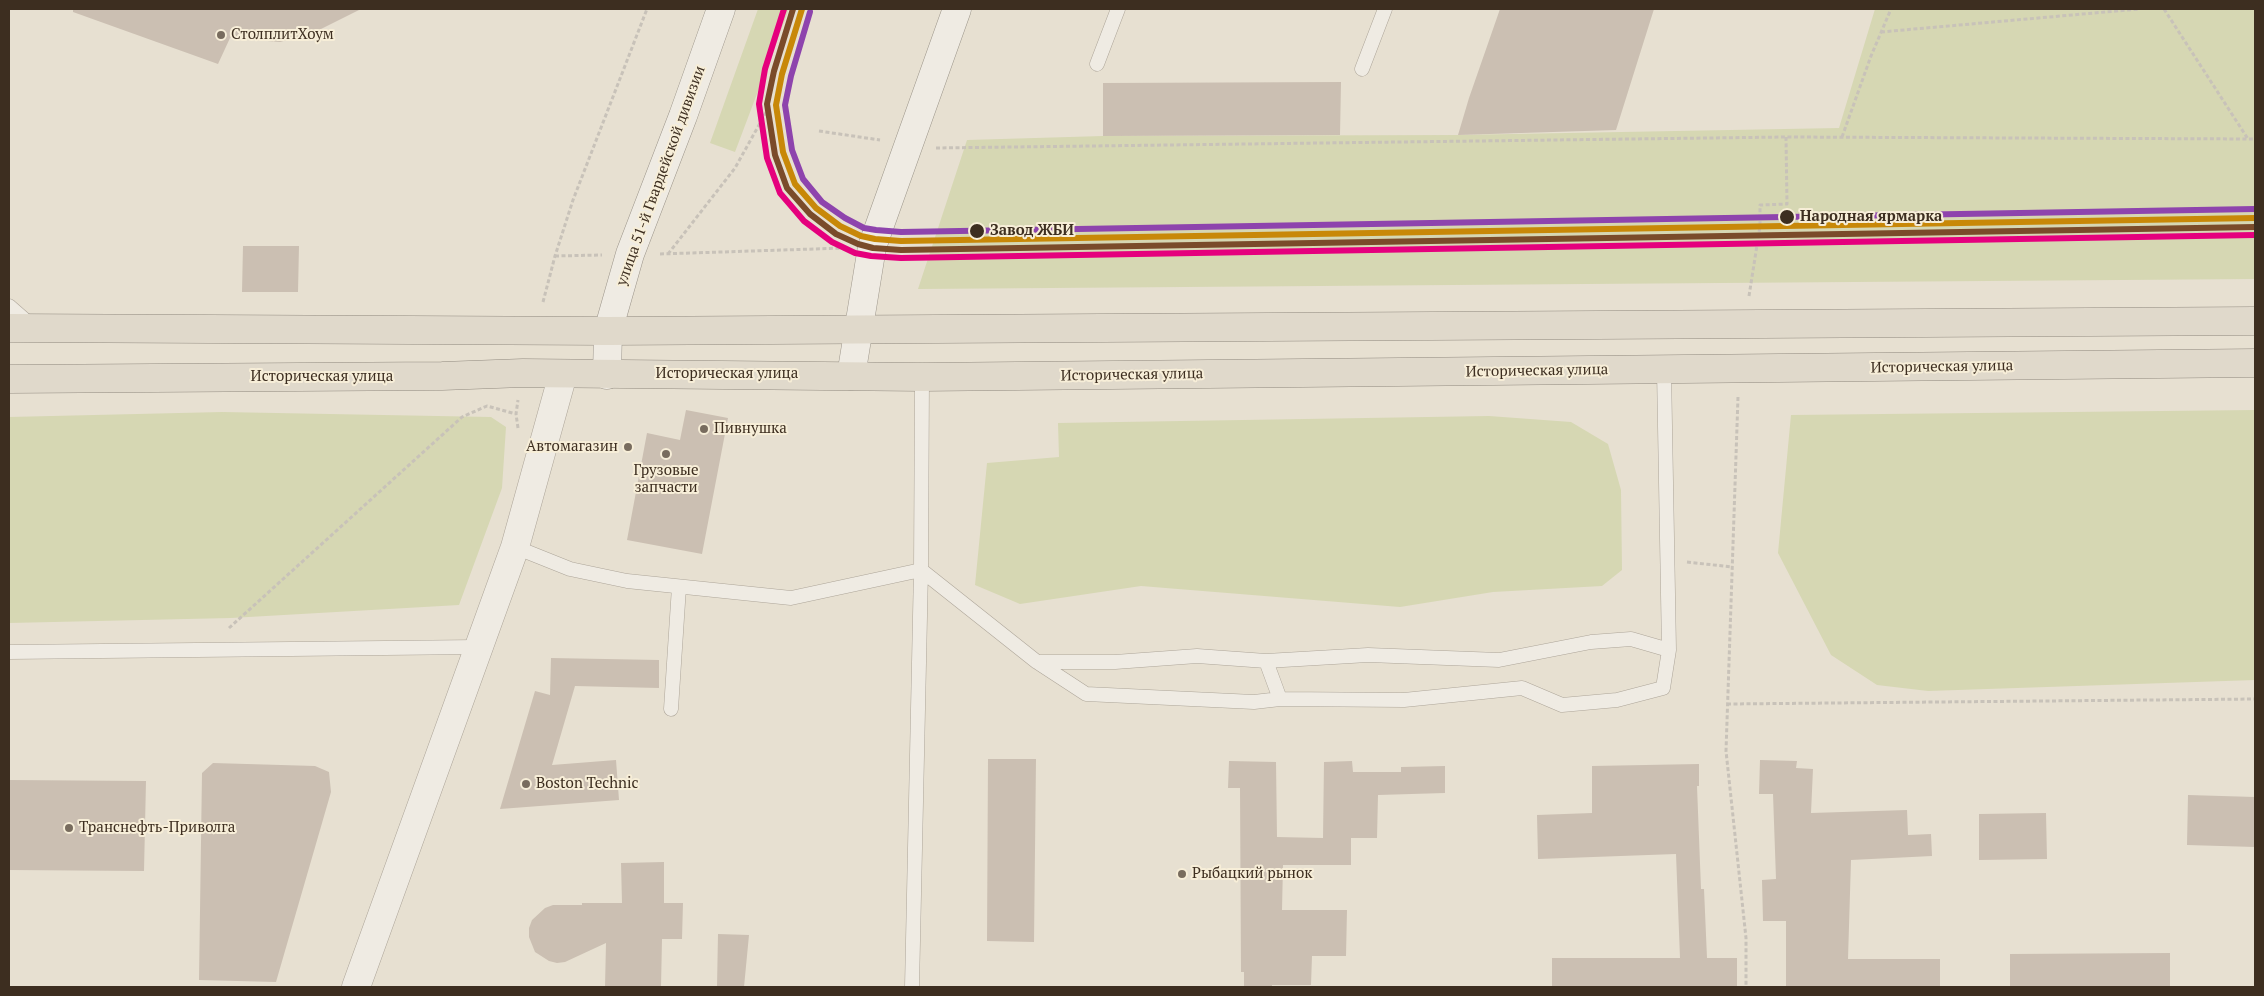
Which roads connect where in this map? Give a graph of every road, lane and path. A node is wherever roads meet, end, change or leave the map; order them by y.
1 (647, 9) edge
2 (721, 9) edge
3 (957, 9) edge
4 (1118, 9) edge
5 (1385, 9) edge
6 (1891, 9) edge
7 (2139, 9) edge
8 (2164, 9) edge
9 (1881, 32) junction
10 (1097, 64) dead end
11 (1362, 69) dead end
12 (769, 106) dead end
13 (819, 131) dead end
14 (1786, 137) junction
15 (1842, 137) junction
16 (2248, 139) junction
17 (2255, 139) edge
18 (908, 143) junction
19 (1786, 198) dead end
20 (872, 247) junction
21 (630, 254) junction
22 (668, 254) junction
23 (555, 256) junction
24 (9, 306) edge
25 (2255, 321) edge
26 (21, 328) edge
27 (858, 328) junction
28 (536, 329) junction
29 (608, 331) junction
30 (2255, 364) edge
31 (1664, 370) junction
32 (563, 374) junction
33 (607, 375) junction
34 (851, 376) junction
35 (922, 377) junction
36 (9, 379) edge
37 (1736, 410) dead end
38 (516, 414) dead end
39 (515, 547) junction
40 (1668, 561) junction
41 (1732, 567) junction
42 (922, 570) junction
43 (679, 587) junction
44 (478, 647) junction
45 (207, 650) junction
46 (1669, 650) junction
47 (9, 652) edge
48 (1266, 660) junction
49 (1038, 662) junction
50 (1280, 698) junction
51 (2255, 699) edge
52 (1727, 704) junction
53 (671, 709) dead end
54 (356, 987) edge
55 (912, 987) edge
56 (1746, 987) edge

1 - 23 path
2 - 21 main road, улица 51-й Гвардейской дивизии
3 - 18 main road
4 - 10 lane
5 - 11 lane
6 - 9 path
7 - 9 path
8 - 16 path
9 - 15 path
12 - 22 path
13 - 18 path
14 - 15 path
14 - 18 path
14 - 19 path
15 - 16 path
16 - 17 path
18 - 20 main road
20 - 22 path
20 - 27 main road
21 - 22 path
21 - 23 path
21 - 29 main road, улица 51-й Гвардейской дивизии
23 - 28 path
24 - 26 lane
25 - 27 highway
26 - 28 highway
27 - 29 highway
27 - 34 main road
28 - 29 highway
29 - 33 main road, улица 51-й Гвардейской дивизии
30 - 31 highway, Историческая улица
31 - 35 highway, Историческая улица
31 - 40 lane
32 - 33 highway, Историческая улица
32 - 36 highway, Историческая улица
32 - 39 main road
33 - 34 highway, Историческая улица
34 - 35 highway, Историческая улица
35 - 42 lane
37 - 41 path
38 - 45 path
39 - 43 lane
39 - 44 main road
40 - 41 path
40 - 46 lane
41 - 52 path
42 - 43 lane
42 - 49 lane
42 - 55 lane
43 - 53 lane
44 - 45 lane
44 - 54 main road
45 - 47 lane
46 - 48 lane
46 - 50 lane
48 - 49 lane
48 - 50 lane
49 - 50 lane
51 - 52 path
52 - 56 path

